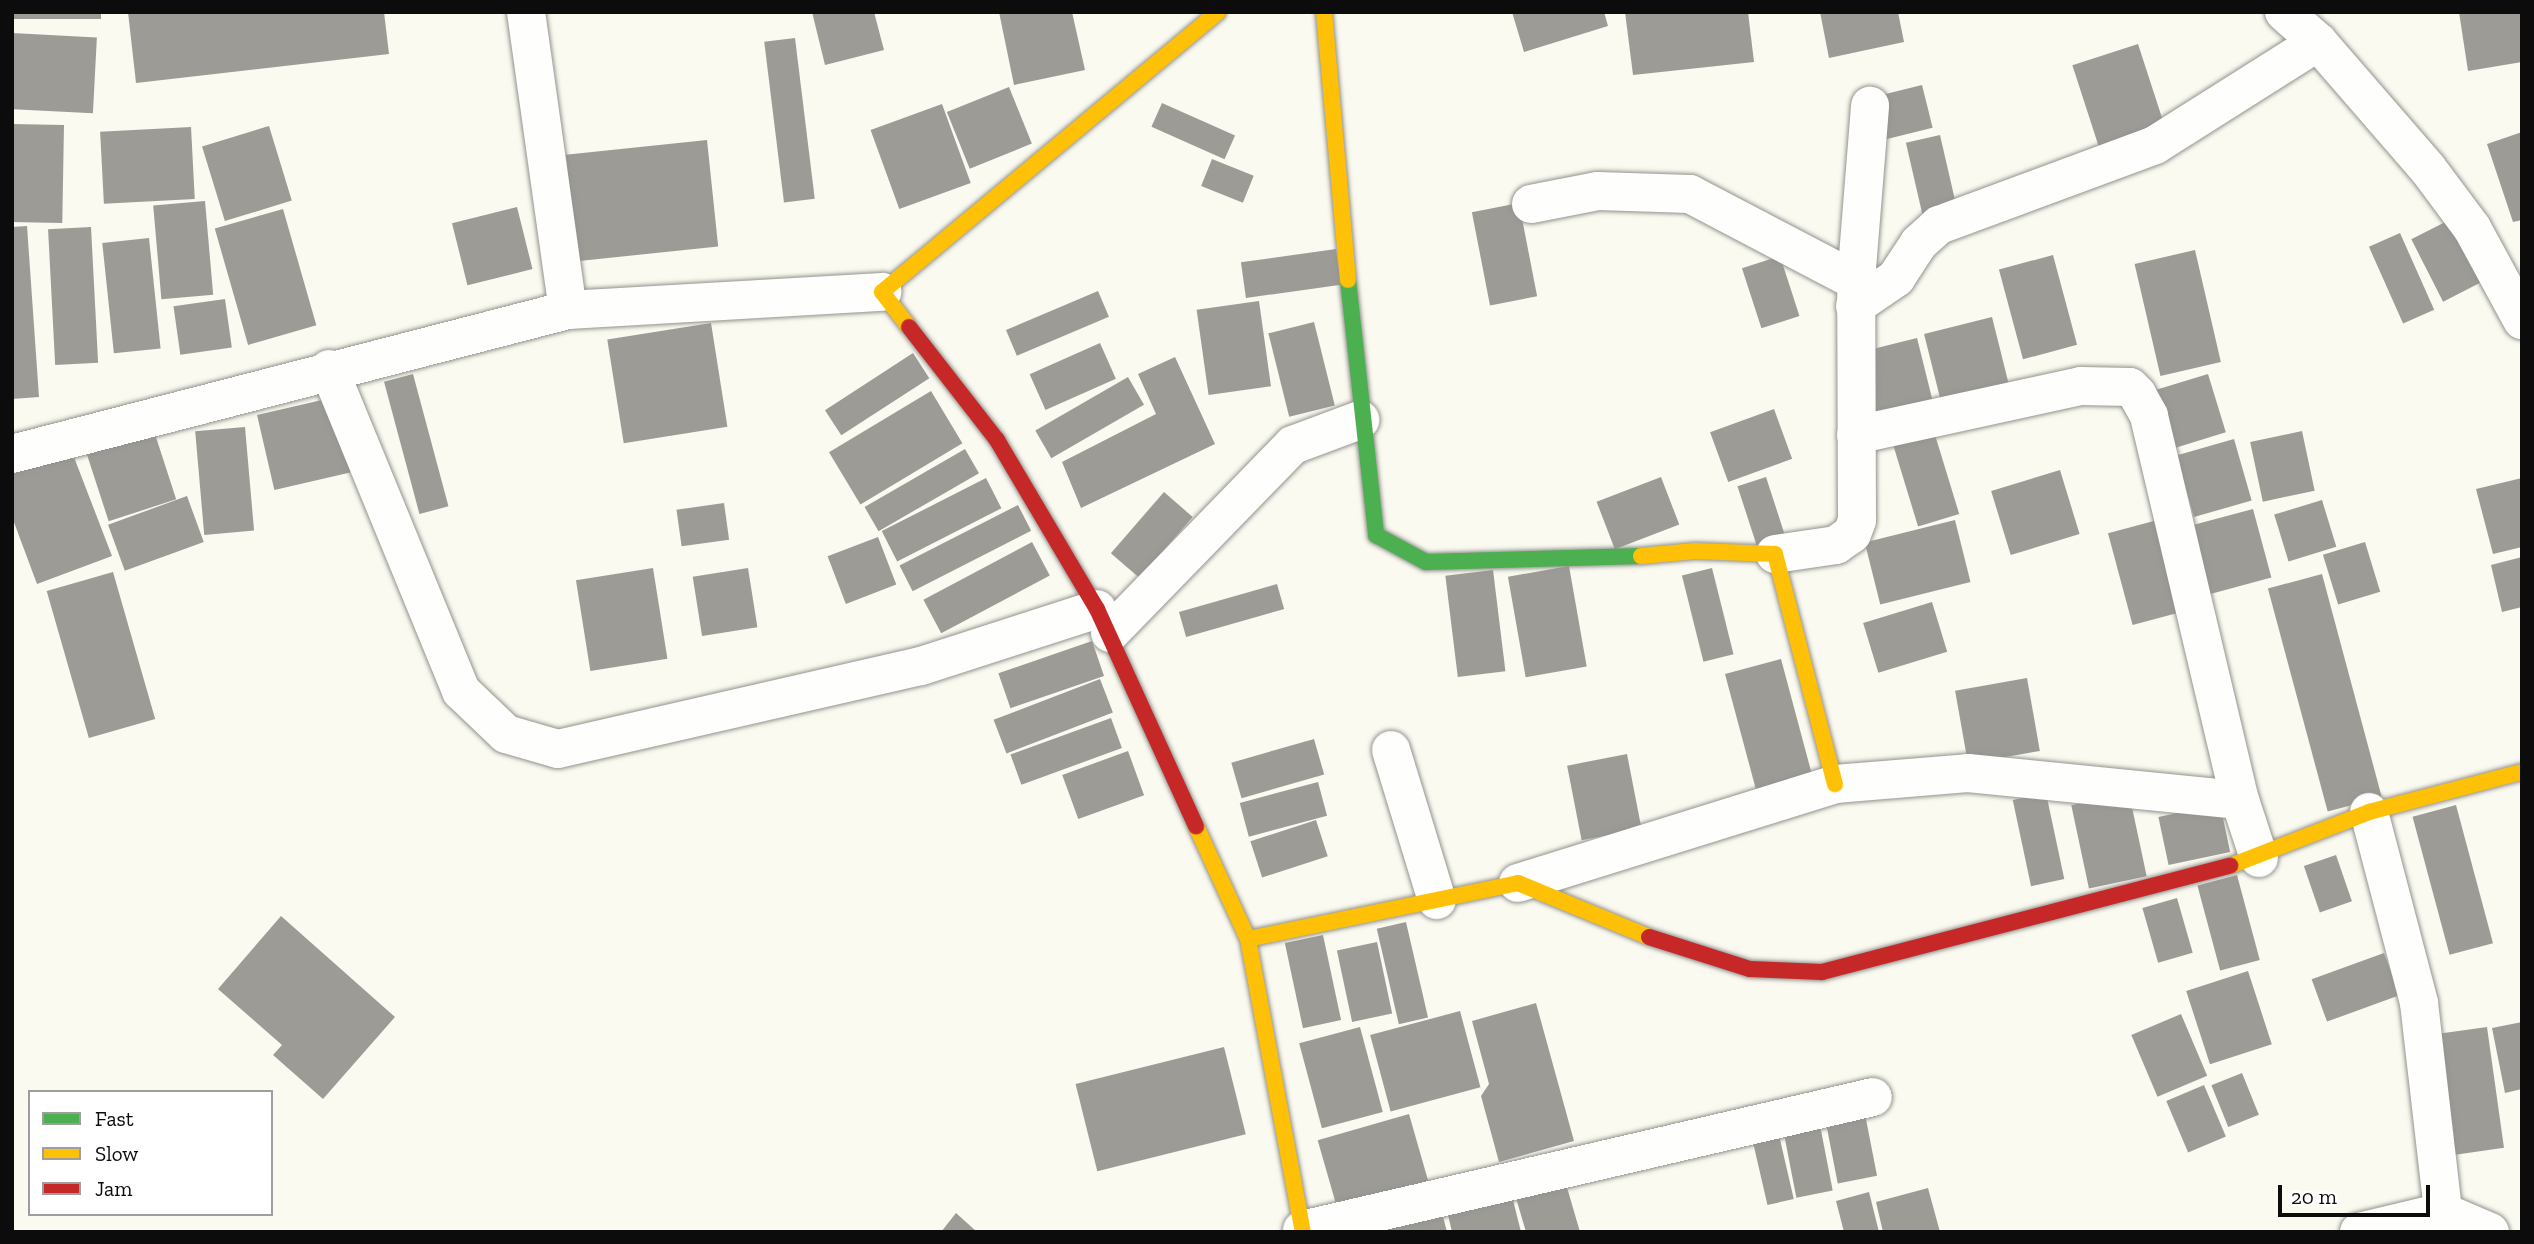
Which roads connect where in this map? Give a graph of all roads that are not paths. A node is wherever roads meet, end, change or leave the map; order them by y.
1 (526, 12) edge
2 (1217, 12) edge
3 (1324, 12) edge
4 (2284, 12) edge
5 (2318, 43) junction
6 (1870, 106) dead end
7 (1531, 204) dead end
8 (882, 292) junction
9 (1856, 294) junction
10 (568, 310) junction
11 (2522, 320) edge
12 (329, 369) junction
13 (1360, 420) junction
14 (1856, 435) junction
15 (12, 454) edge
16 (1775, 554) junction
17 (1103, 621) junction
18 (1391, 750) dead end
19 (2522, 772) edge
20 (1835, 784) junction
21 (2240, 800) junction
22 (2369, 812) junction
23 (2259, 858) junction
24 (1518, 883) junction
25 (1437, 900) junction
26 (1248, 939) junction
27 (1872, 1097) dead end
28 (2443, 1212) junction
29 (1302, 1231) edge
30 (2359, 1232) edge
31 (2490, 1232) edge

1 - 10 street
2 - 8 street
3 - 13 street
4 - 5 street
5 - 9 street
5 - 11 street
6 - 9 street
7 - 9 street
8 - 10 street
8 - 17 street
9 - 14 street
10 - 12 street
12 - 15 street
12 - 17 street
13 - 16 street
13 - 17 street
14 - 16 street
14 - 21 street
16 - 20 street
17 - 26 street
18 - 25 street
19 - 22 street
20 - 21 street
20 - 24 street
21 - 23 street
22 - 23 street
22 - 28 street
23 - 24 street
24 - 25 street
25 - 26 street
26 - 29 street
27 - 29 street
28 - 30 street
28 - 31 street

